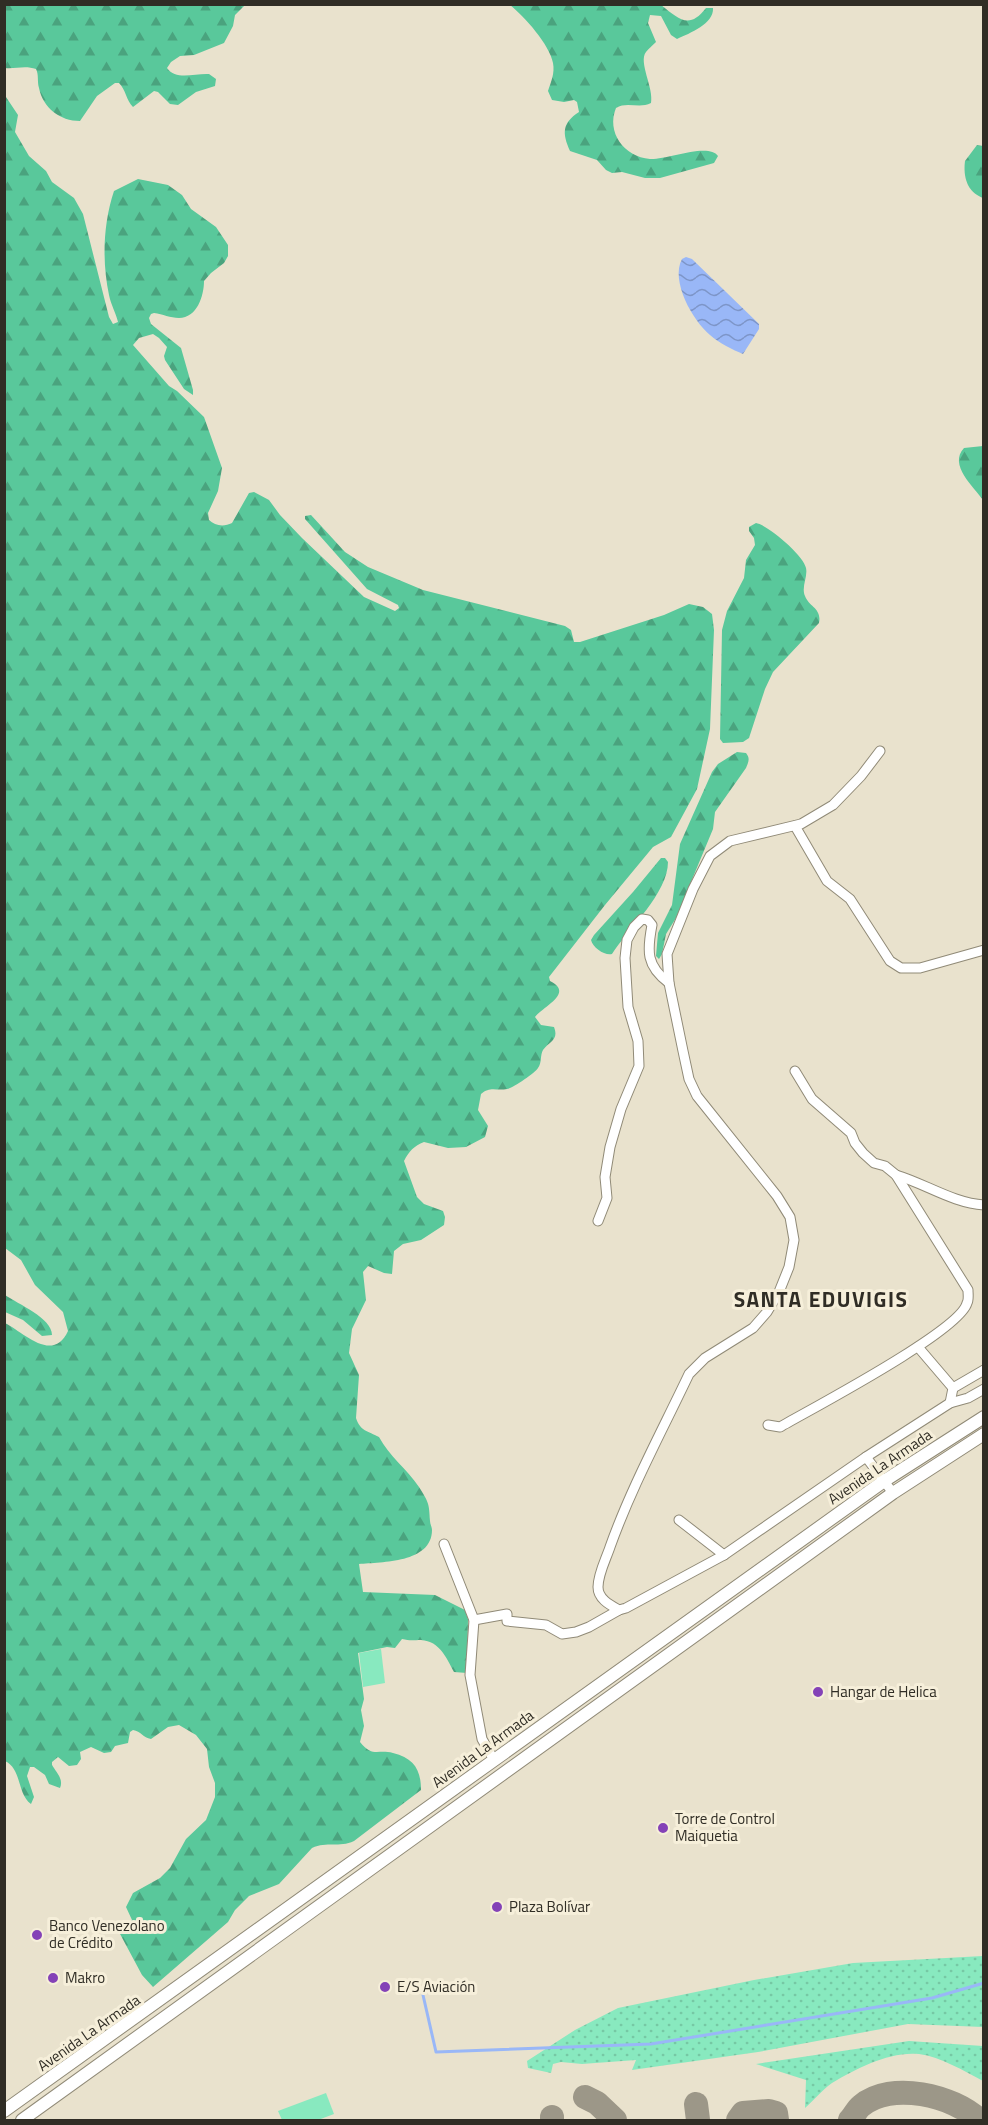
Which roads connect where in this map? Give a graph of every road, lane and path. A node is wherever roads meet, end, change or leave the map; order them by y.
1 (880, 751) dead end
2 (795, 826) junction
3 (984, 950) edge
4 (669, 983) junction
5 (795, 1071) dead end
6 (896, 1175) junction
7 (984, 1205) edge
8 (598, 1221) dead end
9 (918, 1347) junction
10 (984, 1370) edge
11 (953, 1388) junction
12 (984, 1389) edge
13 (950, 1403) junction
14 (984, 1417) edge
15 (768, 1425) dead end
16 (984, 1434) edge
17 (866, 1457) junction
18 (884, 1481) junction
19 (892, 1493) junction
20 (679, 1520) dead end
21 (444, 1544) dead end
22 (724, 1555) junction
23 (619, 1610) junction
24 (474, 1620) junction
25 (494, 1760) junction
26 (4, 2111) edge
27 (22, 2121) edge

1 - 2 street
2 - 3 street
2 - 4 street
4 - 8 street
4 - 23 street
5 - 6 street
6 - 7 street
6 - 9 street
9 - 11 street
9 - 15 street
10 - 11 street
11 - 13 street
12 - 13 street
13 - 17 street
14 - 18 main road, Avenida La Armada
16 - 19 main road, Avenida La Armada
17 - 18 street
17 - 22 street
18 - 19 street
18 - 25 main road, Avenida La Armada
19 - 27 main road, Avenida La Armada
20 - 22 street
21 - 24 street
22 - 23 street
23 - 24 street
24 - 25 street
25 - 26 main road, Avenida La Armada

